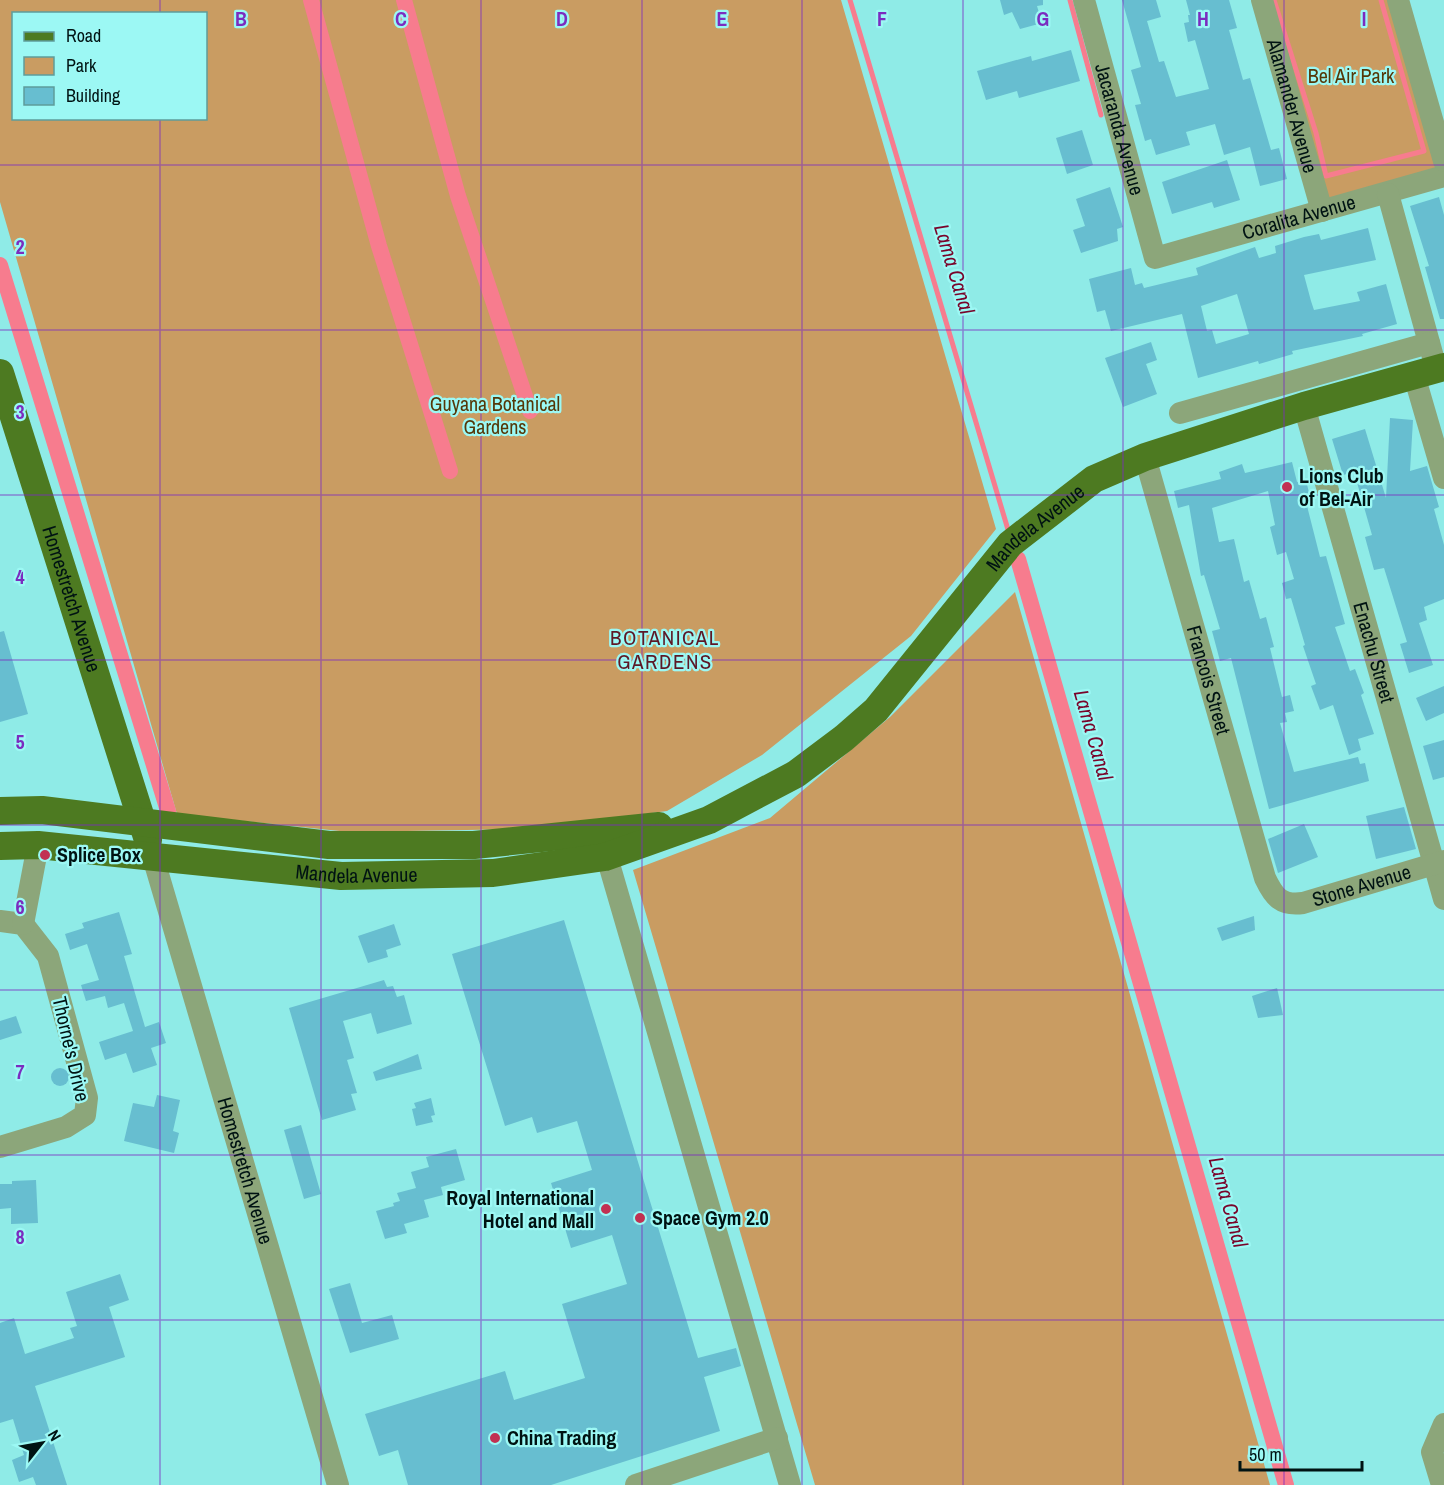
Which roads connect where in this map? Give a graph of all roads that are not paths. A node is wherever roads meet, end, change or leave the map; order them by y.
1 (1084, 0) edge
2 (1262, 0) edge
3 (1398, 0) edge
4 (1444, 160) edge
5 (1444, 176) edge
6 (1388, 194) junction
7 (1322, 211) junction
8 (1155, 258) joint
9 (1431, 363) edge
10 (0, 373) edge
11 (1304, 406) junction
12 (1180, 413) dead end
13 (1145, 457) junction
14 (1444, 478) edge
15 (0, 811) edge
16 (144, 824) junction
17 (38, 845) junction
18 (603, 845) junction
19 (0, 846) edge
20 (153, 857) junction
21 (1439, 862) edge
22 (1444, 898) edge
23 (1279, 901) joint
24 (0, 921) edge
25 (23, 924) junction
26 (0, 1147) edge
27 (1444, 1424) edge
28 (777, 1438) junction
29 (338, 1485) edge
30 (636, 1485) edge
31 (790, 1485) edge
32 (1442, 1485) edge

1 - 8 street, Jacaranda Avenue
2 - 7 street, Alamander Avenue
3 - 4 street
5 - 6 street, Coralita Avenue
6 - 7 street, Coralita Avenue
6 - 9 street
7 - 8 street, Coralita Avenue
9 - 11 main road, Mandela Avenue
9 - 12 street
9 - 14 street
10 - 16 main road, Homestretch Avenue
11 - 13 main road, Mandela Avenue
11 - 21 street, Enachu Street
13 - 18 main road, Mandela Avenue
13 - 23 street, Francois Street
15 - 16 main road, Mandela Avenue
16 - 18 main road, Mandela Avenue
16 - 20 main road, Homestretch Avenue
17 - 19 main road, Mandela Avenue
17 - 20 main road, Mandela Avenue
17 - 25 street
18 - 20 main road, Mandela Avenue
18 - 28 street
20 - 29 street, Homestretch Avenue
21 - 22 street, Enachu Street
21 - 23 street, Stone Avenue
24 - 25 street
25 - 26 street, Thorne's Drive
27 - 32 street
28 - 30 street
28 - 31 street

